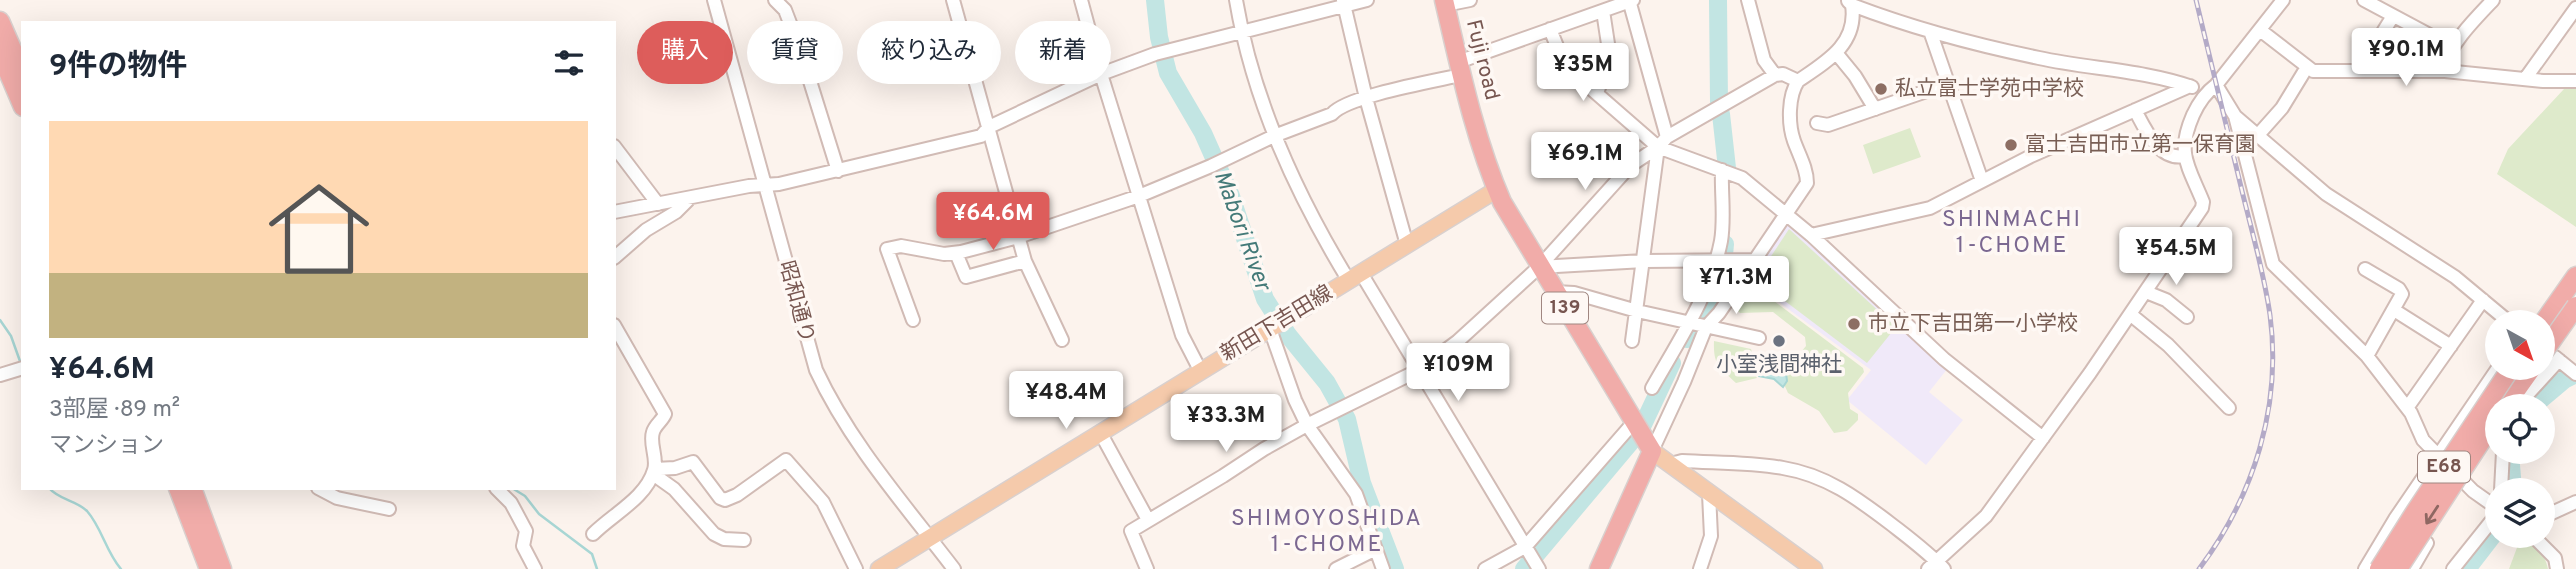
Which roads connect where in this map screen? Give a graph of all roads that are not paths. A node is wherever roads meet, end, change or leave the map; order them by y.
1 (713, 0) edge
2 (775, 0) edge
3 (953, 0) edge
4 (1081, 0) edge
5 (1236, 0) edge
6 (1367, 0) edge
7 (1470, 0) edge
8 (1630, 0) edge
9 (1748, 0) edge
10 (2283, 0) edge
11 (2364, 0) edge
12 (2493, 0) edge
13 (1850, 2) edge
14 (1343, 3) edge
15 (1444, 3) edge
16 (2576, 8) edge
17 (1603, 11) junction
18 (2393, 16) junction
19 (0, 21) edge
20 (1087, 21) edge
21 (1550, 29) junction
22 (2260, 30) junction
23 (1930, 31) junction
24 (1241, 34) junction
25 (2452, 47) junction
26 (0, 53) edge
27 (1837, 54) junction
28 (2307, 67) junction
29 (21, 69) edge
30 (1460, 69) junction
31 (1111, 71) edge
32 (2370, 71) junction
33 (2441, 71) junction
34 (1775, 75) junction
35 (2525, 79) junction
36 (1798, 81) junction
37 (2576, 81) edge
38 (1080, 84) edge
39 (1104, 84) edge
40 (1947, 84) junction
41 (2216, 85) junction
42 (2190, 86) junction
43 (1597, 93) junction
44 (2205, 93) junction
45 (1366, 98) junction
46 (21, 102) edge
47 (1875, 109) junction
48 (2135, 110) junction
49 (2235, 116) junction
50 (1817, 123) dead end
51 (989, 127) junction
52 (2259, 135) junction
53 (1275, 136) junction
54 (1667, 137) junction
55 (1658, 148) junction
56 (616, 149) edge
57 (2184, 156) junction
58 (1722, 170) junction
59 (838, 171) junction
60 (1982, 181) junction
61 (765, 186) junction
62 (1496, 190) junction
63 (1139, 196) junction
64 (688, 200) junction
65 (658, 204) junction
66 (616, 212) edge
67 (1787, 214) junction
68 (1811, 235) junction
69 (1018, 237) junction
70 (1407, 245) junction
71 (956, 253) junction
72 (616, 256) edge
73 (1716, 260) junction
74 (1755, 260) junction
75 (1026, 261) junction
76 (1644, 261) junction
77 (1539, 267) junction
78 (2365, 269) dead end
79 (2576, 276) edge
80 (1355, 277) junction
81 (1555, 292) junction
82 (2146, 292) junction
83 (2483, 300) junction
84 (2576, 306) edge
85 (2394, 310) junction
86 (2495, 310) edge
87 (2552, 310) edge
88 (1637, 311) junction
89 (2130, 314) junction
90 (2187, 317) dead end
91 (2576, 318) edge
92 (913, 320) dead end
93 (1688, 323) junction
94 (1276, 326) junction
95 (1706, 327) junction
96 (616, 328) edge
97 (1759, 338) dead end
98 (1062, 340) dead end
99 (1632, 341) dead end
100 (2555, 343) edge
101 (2451, 346) junction
102 (2555, 346) edge
103 (2367, 356) junction
104 (2555, 358) edge
105 (1200, 370) junction
106 (1419, 370) junction
107 (2573, 372) edge
108 (2490, 380) edge
109 (2503, 380) edge
110 (1653, 388) dead end
111 (2229, 408) dead end
112 (2407, 408) junction
113 (1635, 424) junction
114 (1307, 425) junction
115 (1100, 432) junction
116 (2485, 435) edge
117 (2043, 438) junction
118 (1649, 447) junction
119 (2439, 456) junction
120 (1671, 464) junction
121 (654, 471) junction
122 (179, 490) edge
123 (193, 490) edge
124 (322, 490) edge
125 (498, 490) edge
126 (1709, 494) junction
127 (2485, 500) edge
128 (2576, 502) edge
129 (389, 509) dead end
130 (2555, 512) edge
131 (1148, 520) junction
132 (2485, 529) edge
133 (593, 534) dead end
134 (929, 537) junction
135 (744, 540) dead end
136 (2427, 543) dead end
137 (2545, 548) edge
138 (1376, 549) junction
139 (1526, 549) junction
140 (1936, 566) edge
141 (1538, 567) edge
142 (209, 569) edge
143 (222, 569) edge
144 (535, 569) edge
145 (856, 569) edge
146 (879, 569) edge
147 (954, 569) edge
148 (1147, 569) edge
149 (1336, 569) edge
150 (1383, 569) edge
151 (1485, 569) edge
152 (1600, 569) edge
153 (1700, 569) edge
154 (1814, 569) edge
155 (2365, 569) edge
156 (2379, 569) edge
157 (2398, 569) edge
158 (2412, 569) edge
159 (2452, 569) edge
160 (2557, 569) edge

1 - 61 street, 昭和通り
2 - 59 street
3 - 51 street
4 - 20 street
5 - 24 street
6 - 14 street
7 - 15 street
8 - 17 street
8 - 54 street
9 - 34 street
10 - 22 street
11 - 18 street
12 - 25 street
13 - 23 street
13 - 27 street
14 - 24 street
14 - 45 street
15 - 30 highway, Fuji road / 139
16 - 35 street
17 - 21 street
17 - 43 street
18 - 25 street
18 - 32 street
19 - 29 highway
21 - 30 street
21 - 43 street
22 - 28 street
22 - 41 street
23 - 40 street
23 - 42 street
24 - 31 street
24 - 53 street
25 - 33 street
26 - 46 highway
27 - 36 street
27 - 47 street
28 - 32 street
28 - 52 street
30 - 45 street
30 - 62 highway, Fuji road / 139
32 - 33 street
33 - 35 street
34 - 36 street
34 - 54 street
35 - 37 street
36 - 67 street
38 - 51 street
39 - 63 street
40 - 47 street
40 - 60 street
41 - 44 street
41 - 49 street
42 - 44 street
42 - 48 street
43 - 55 street
44 - 57 street
45 - 53 street
45 - 70 street
47 - 50 street
48 - 57 street
48 - 60 street
49 - 52 street
49 - 103 street
51 - 59 street
51 - 69 street
52 - 83 street
53 - 63 street
53 - 80 street
54 - 55 street
55 - 58 street
55 - 76 street
55 - 77 street
56 - 65 street
57 - 82 street
58 - 67 street
58 - 73 street
59 - 61 street
60 - 68 street
61 - 64 street
61 - 134 street, 昭和通り
62 - 70 main road, 新田下吉田線
62 - 77 highway, Fuji road / 139
63 - 69 street
63 - 105 street
64 - 65 street
64 - 72 street
65 - 66 street
67 - 68 street
67 - 74 street
68 - 117 street
69 - 71 street
69 - 75 street
70 - 80 main road, 新田下吉田線
71 - 75 street
71 - 92 street
73 - 74 street
73 - 76 street
73 - 93 street
74 - 95 street
75 - 98 street
76 - 77 street
76 - 88 street
77 - 81 highway, Fuji road / 139
77 - 106 street
78 - 85 street
79 - 87 highway
80 - 94 main road, 新田下吉田線
80 - 106 street
81 - 88 street
81 - 113 highway, Fuji road / 139
82 - 89 street
82 - 90 street
83 - 86 street
83 - 101 street
84 - 100 highway, bridge
85 - 101 street
85 - 103 street
88 - 93 street
88 - 99 street
89 - 111 street
89 - 117 street
91 - 102 street
93 - 95 street
93 - 110 street
94 - 105 main road, 新田下吉田線
94 - 114 street
95 - 97 street
95 - 118 street
96 - 121 street
101 - 112 street
103 - 112 street
104 - 107 street
105 - 115 main road, 新田下吉田線
106 - 114 street
106 - 139 street
108 - 119 street
109 - 156 highway, E68, bridge
112 - 119 street
113 - 118 highway, 139
113 - 139 street
114 - 131 street
114 - 138 street
115 - 131 street
115 - 134 main road, 新田下吉田線
116 -> 157 highway, E68, bridge
117 - 140 street
118 - 120 main road
118 - 152 highway
119 - 127 street
119 - 155 street
120 - 126 main road
120 - 140 street
121 - 133 street
121 - 135 street
121 - 145 street
122 - 142 highway
123 - 143 highway
124 - 129 street
125 - 144 street
126 - 153 street
126 - 154 main road
128 - 130 street
131 - 148 street
132 - 159 street
134 - 146 main road, 新田下吉田線
134 - 147 street, 昭和通り
136 - 158 street
137 - 160 street
138 - 149 street
138 - 150 street
139 - 141 street
139 - 151 street

